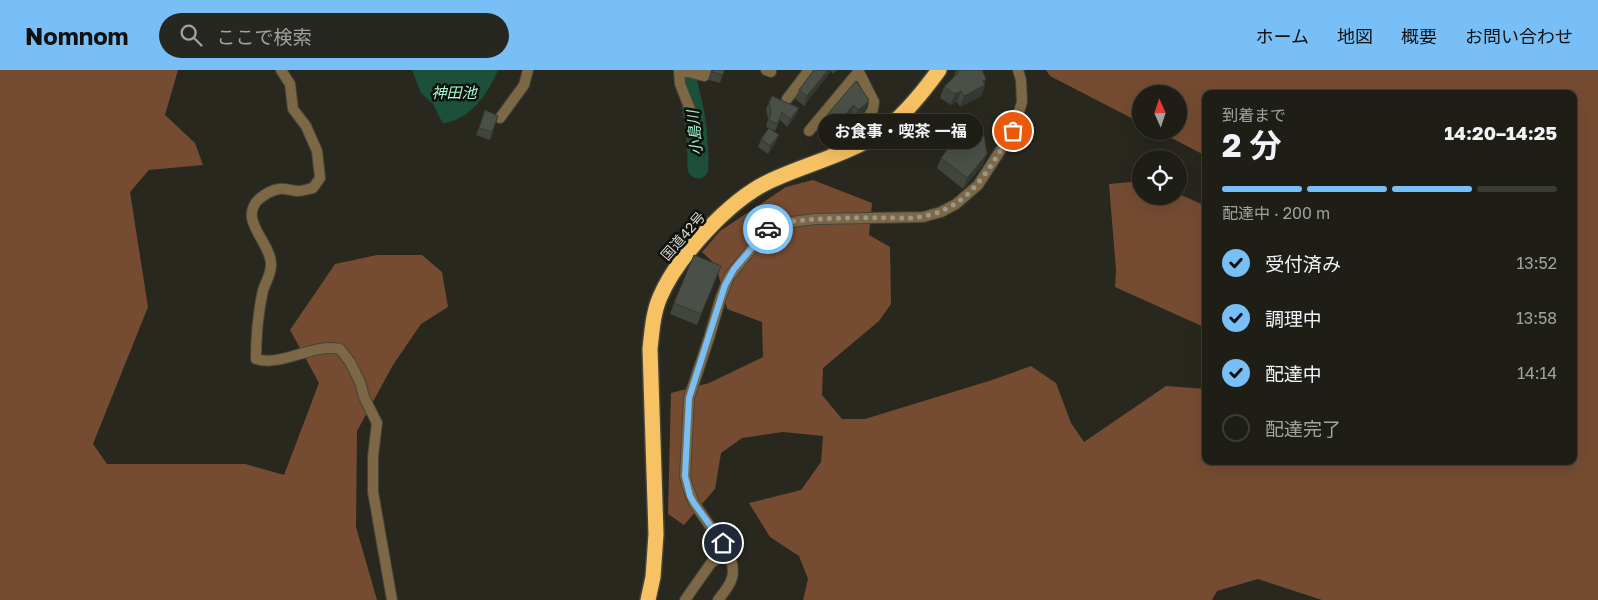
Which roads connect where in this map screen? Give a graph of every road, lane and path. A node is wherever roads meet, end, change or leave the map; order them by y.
1 (282, 70) edge
2 (528, 70) edge
3 (679, 70) edge
4 (706, 70) edge
5 (809, 70) edge
6 (859, 70) edge
7 (939, 70) edge
8 (1018, 70) edge
9 (787, 100) edge
10 (690, 110) dead end
11 (500, 118) edge
12 (809, 130) dead end
13 (830, 157) junction
14 (728, 552) junction
15 (392, 600) edge
16 (648, 600) edge
17 (685, 600) edge
18 (718, 600) edge

1 - 15 street
2 - 11 street
3 - 4 street
3 - 10 street
5 - 9 street
6 - 12 street
6 - 13 street
7 - 13 highway, 国道42号
8 - 14 street
13 - 16 highway, 国道42号
14 - 17 street
14 - 18 street

